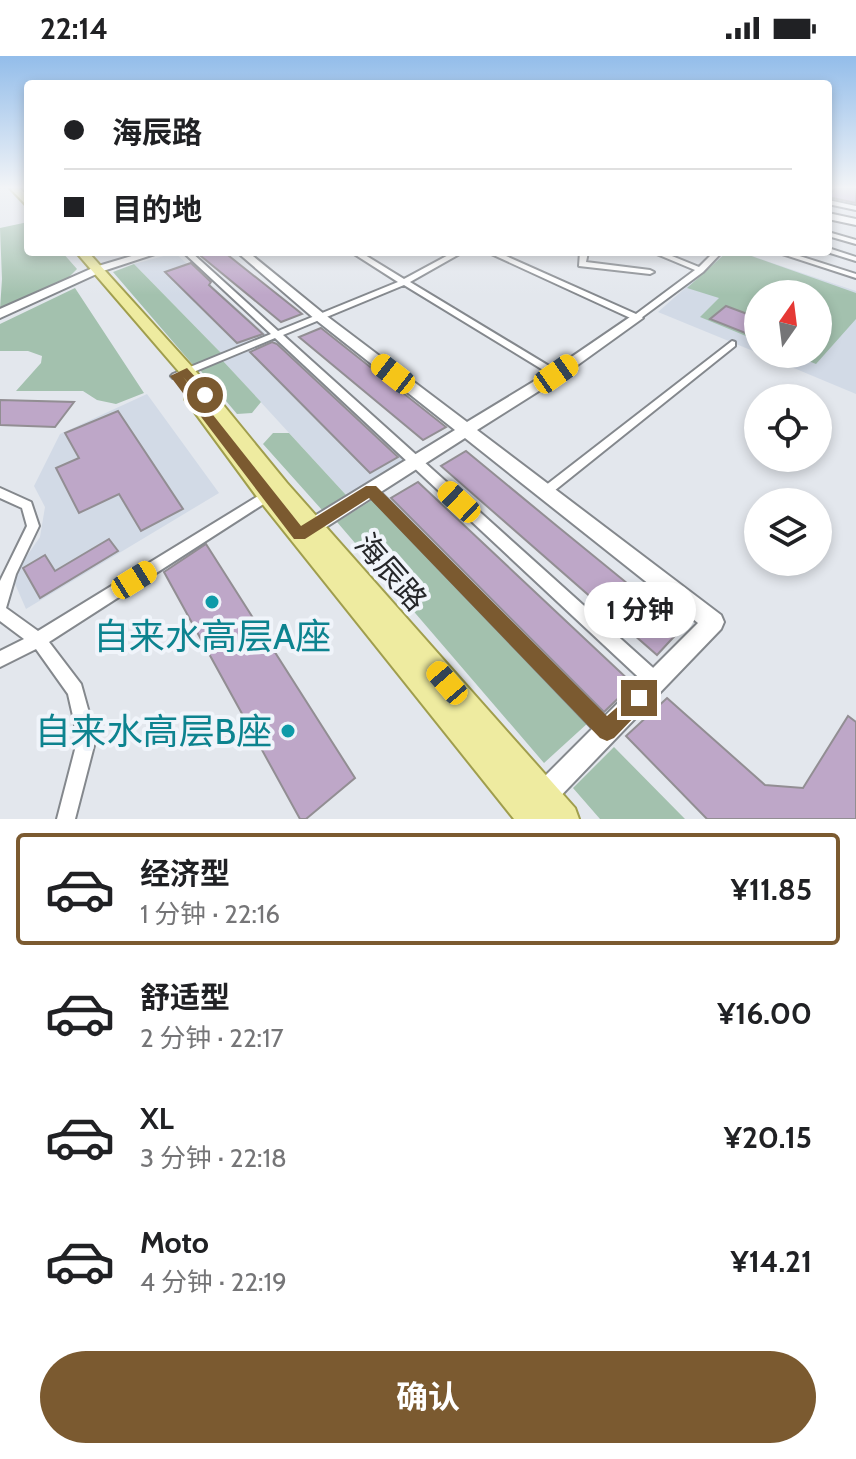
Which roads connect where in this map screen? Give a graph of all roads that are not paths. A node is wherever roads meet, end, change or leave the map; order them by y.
1 (832, 235) edge
2 (843, 238) junction
3 (856, 242) edge
4 (832, 248) edge
5 (832, 252) edge
6 (76, 256) edge
7 (85, 256) edge
8 (143, 256) edge
9 (191, 256) edge
10 (247, 256) edge
11 (362, 256) edge
12 (452, 256) edge
13 (500, 256) edge
14 (583, 256) edge
15 (666, 256) edge
16 (714, 256) edge
17 (793, 256) edge
18 (823, 256) edge
19 (856, 259) edge
20 (815, 263) junction
21 (700, 270) junction
22 (94, 271) junction
23 (650, 272) dead end
24 (856, 276) edge
25 (404, 282) junction
26 (0, 314) edge
27 (320, 317) junction
28 (637, 318) junction
29 (277, 334) junction
30 (732, 344) dead end
31 (181, 373) junction
32 (556, 374) junction
33 (466, 430) junction
34 (416, 462) junction
35 (371, 490) junction
36 (273, 492) junction
37 (545, 492) junction
38 (0, 493) edge
39 (306, 530) junction
40 (0, 606) edge
41 (0, 612) edge
42 (38, 640) junction
43 (0, 659) edge
44 (655, 681) junction
45 (607, 731) junction
46 (544, 795) junction
47 (531, 815) edge
48 (66, 819) edge
49 (564, 819) edge

1 - 2 street
2 - 3 street
2 - 4 street
5 - 19 street
6 - 22 main road, 海辰路
7 - 22 main road, 海辰路
8 - 22 street
9 - 29 street
10 - 27 street
11 - 25 street
12 - 25 street
13 - 28 street
14 - 23 street
15 - 21 street
16 - 21 street
17 - 20 street
18 - 20 street
20 - 24 street
21 - 28 street
22 - 26 street
22 - 31 main road, 海辰路
25 - 27 street
25 - 32 street
27 - 29 street
27 - 33 street
28 - 32 street
29 - 31 street
29 - 34 street
30 - 37 street
31 - 36 main road, 海辰路
32 - 33 street
33 - 34 street
33 - 37 street
34 - 35 street
34 - 44 street
35 - 39 street
35 - 45 street
36 - 39 main road, 海辰路
36 - 42 street
37 - 44 street
38 - 40 street
39 - 46 main road, 海辰路
39 - 47 main road, 海辰路
41 - 42 street
42 - 43 street
42 - 48 street
44 - 45 street
45 - 46 street
46 - 47 street
46 - 49 main road, 海辰路

